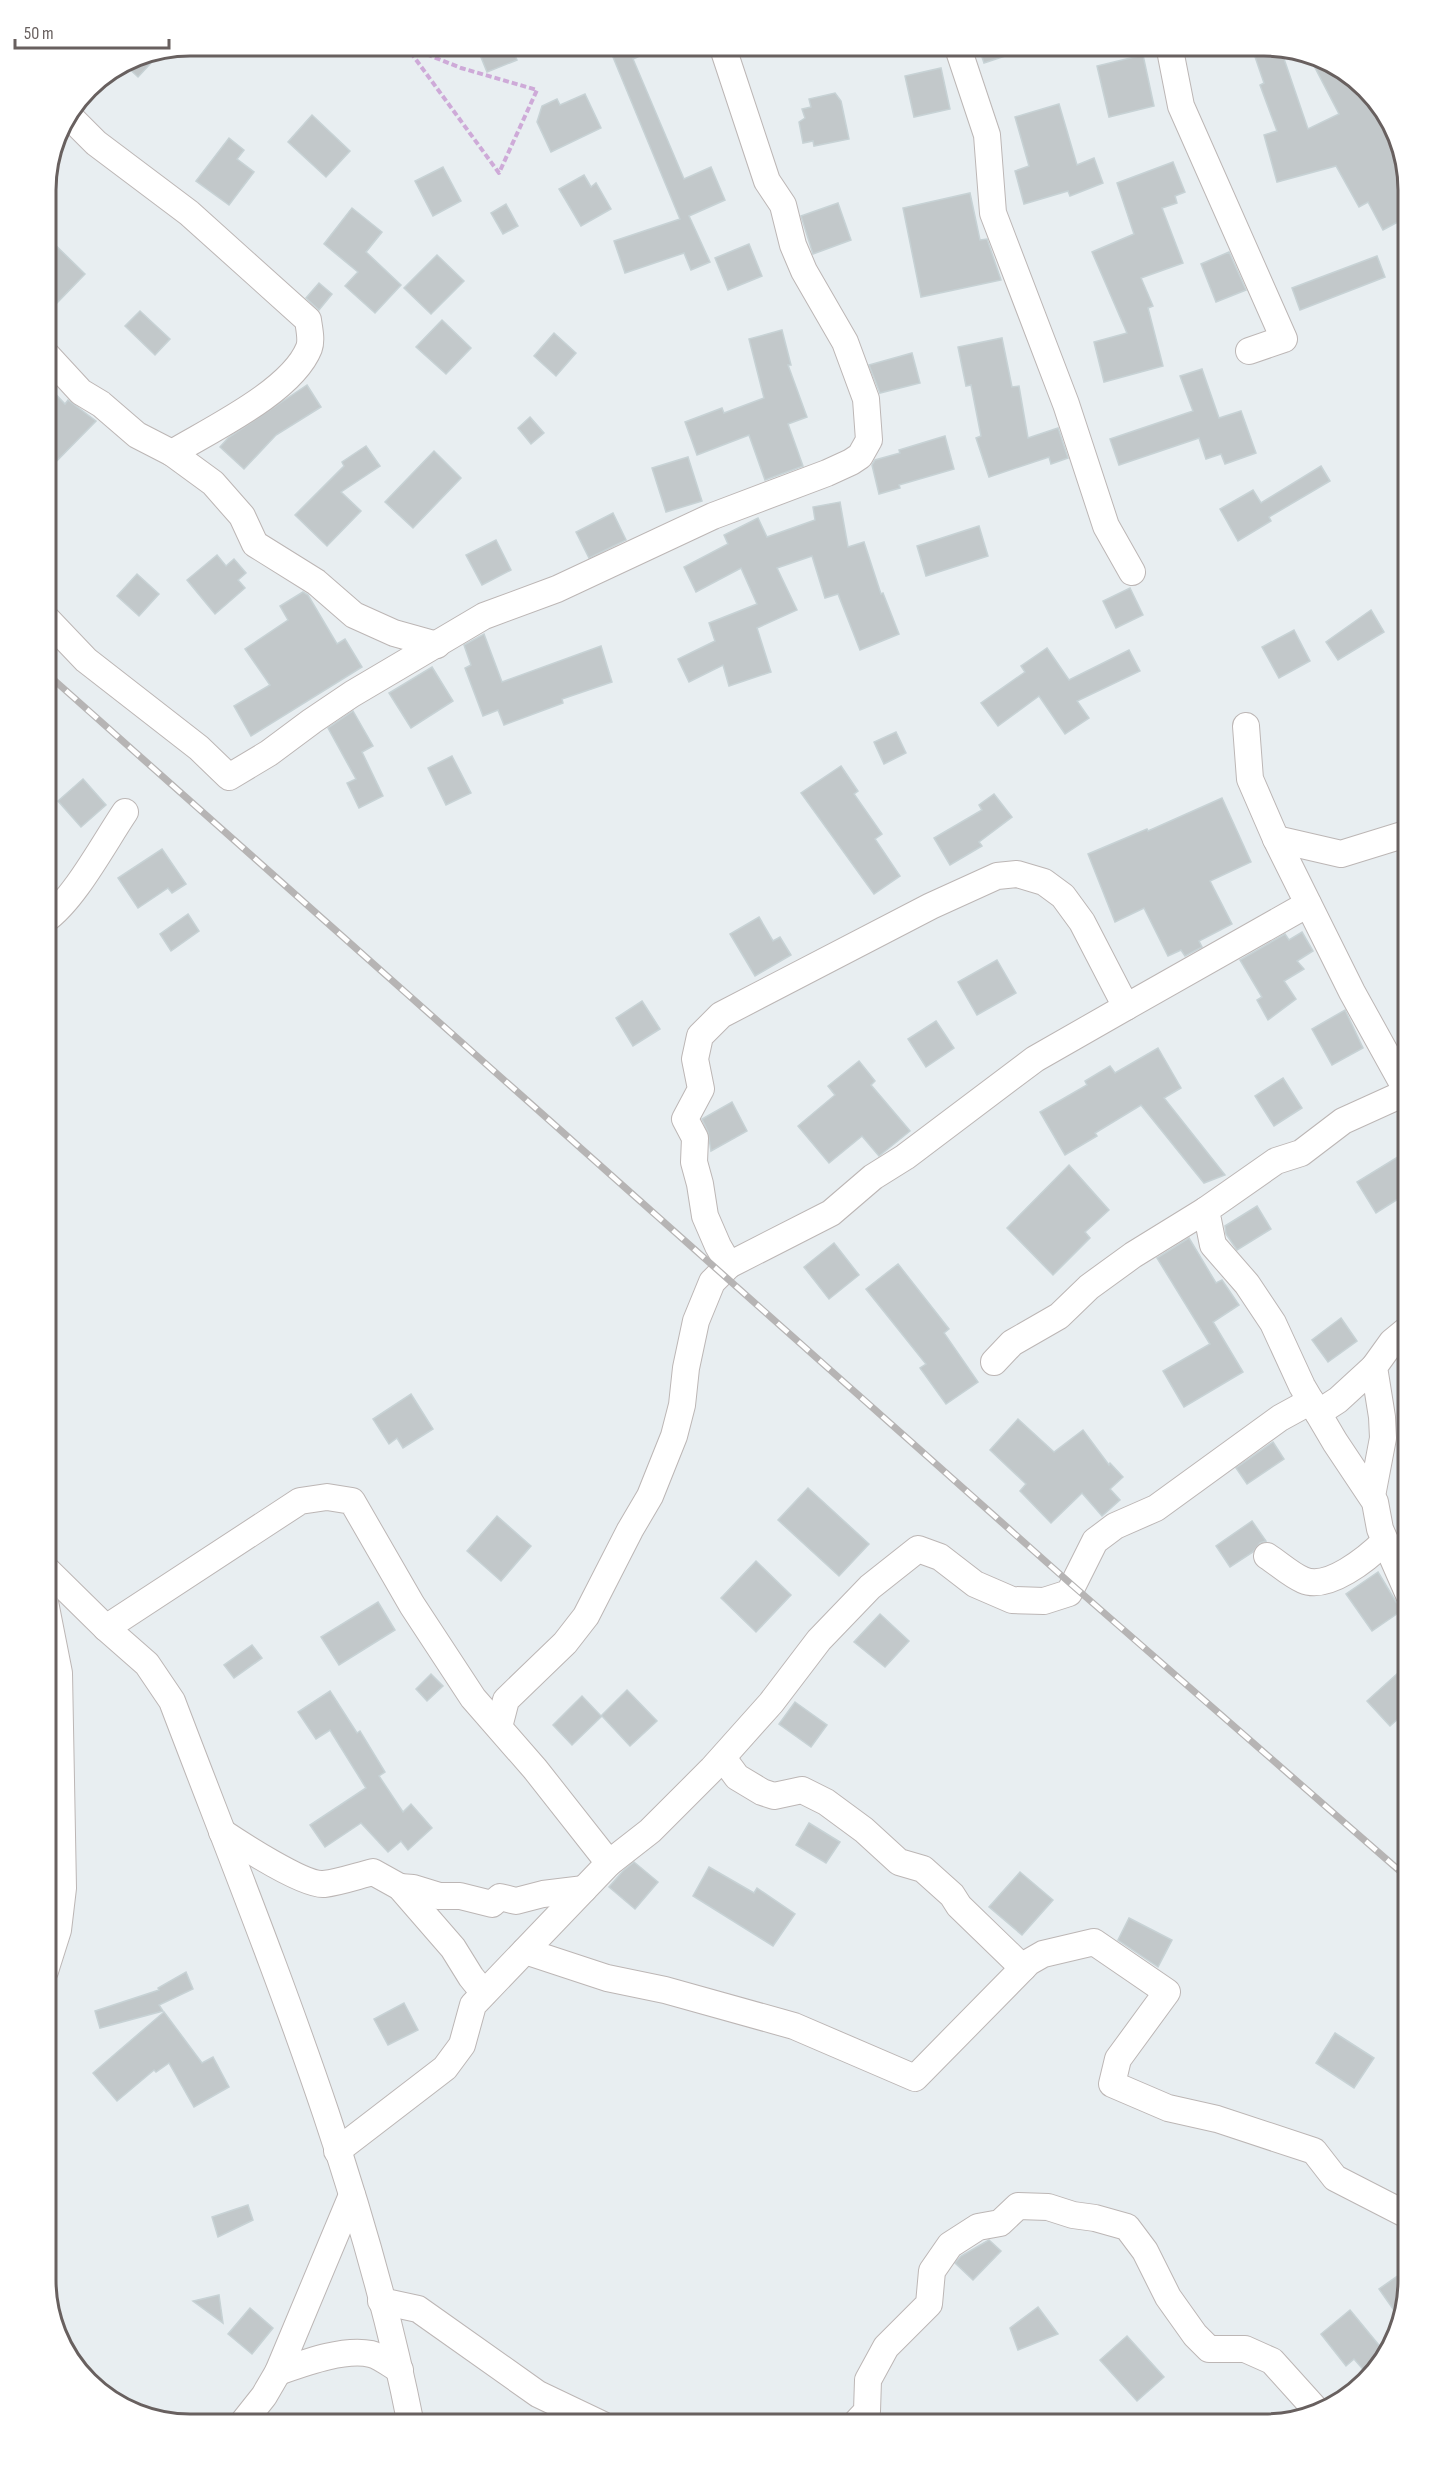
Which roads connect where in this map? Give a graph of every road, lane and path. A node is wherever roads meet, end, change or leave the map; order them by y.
1 (414, 56) edge
2 (432, 56) edge
3 (726, 56) edge
4 (961, 56) edge
5 (1171, 56) edge
6 (74, 121) edge
7 (1249, 351) dead end
8 (56, 365) edge
9 (172, 453) junction
10 (1132, 572) dead end
11 (56, 628) edge
12 (437, 645) junction
13 (1246, 726) dead end
14 (125, 812) dead end
15 (1398, 836) edge
16 (1276, 839) junction
17 (1308, 904) junction
18 (56, 912) edge
19 (1126, 1007) junction
20 (1398, 1076) edge
21 (1398, 1098) edge
22 (1206, 1210) junction
23 (729, 1265) junction
24 (1398, 1337) edge
25 (994, 1362) dead end
26 (1374, 1366) junction
27 (1314, 1407) junction
28 (1371, 1496) junction
29 (1385, 1541) junction
30 (1268, 1556) dead end
31 (1398, 1570) edge
32 (56, 1579) edge
33 (106, 1628) junction
34 (56, 1657) edge
35 (499, 1727) junction
36 (723, 1758) junction
37 (222, 1832) junction
38 (609, 1863) junction
39 (400, 1887) junction
40 (584, 1889) junction
41 (56, 1936) edge
42 (525, 1951) junction
43 (1023, 1968) junction
44 (484, 1993) junction
45 (337, 2151) junction
46 (352, 2195) junction
47 (1398, 2210) edge
48 (381, 2301) junction
49 (400, 2370) junction
50 (278, 2372) junction
51 (1312, 2405) edge
52 (250, 2414) edge
53 (409, 2414) edge
54 (580, 2414) edge
55 (864, 2414) edge

1 - 2 path
3 - 12 street
4 - 10 street
5 - 7 street
6 - 9 street
8 - 9 street
9 - 12 street
11 - 12 street
13 - 16 street
14 - 18 street
15 - 16 street
16 - 17 street
17 - 19 street
17 - 20 street
19 - 23 street
19 - 23 street
21 - 22 street
22 - 25 street
22 - 27 street
23 - 35 street
24 - 26 street
26 - 27 street
26 - 28 street
27 - 28 street
27 - 36 street
28 - 29 street
29 - 30 street
29 - 31 street
32 - 33 street
33 - 35 street
33 - 37 street
34 - 41 street
35 - 38 street
36 - 38 street
36 - 43 street
37 - 39 street
37 - 45 street
38 - 40 street
39 - 40 street
39 - 44 street
40 - 42 street
42 - 43 street
42 - 44 street
43 - 47 street
44 - 45 street
45 - 46 street
46 - 48 street
46 - 50 street
48 - 49 street
48 - 54 street
49 - 50 street
49 - 53 street
50 - 52 street
51 - 55 street

